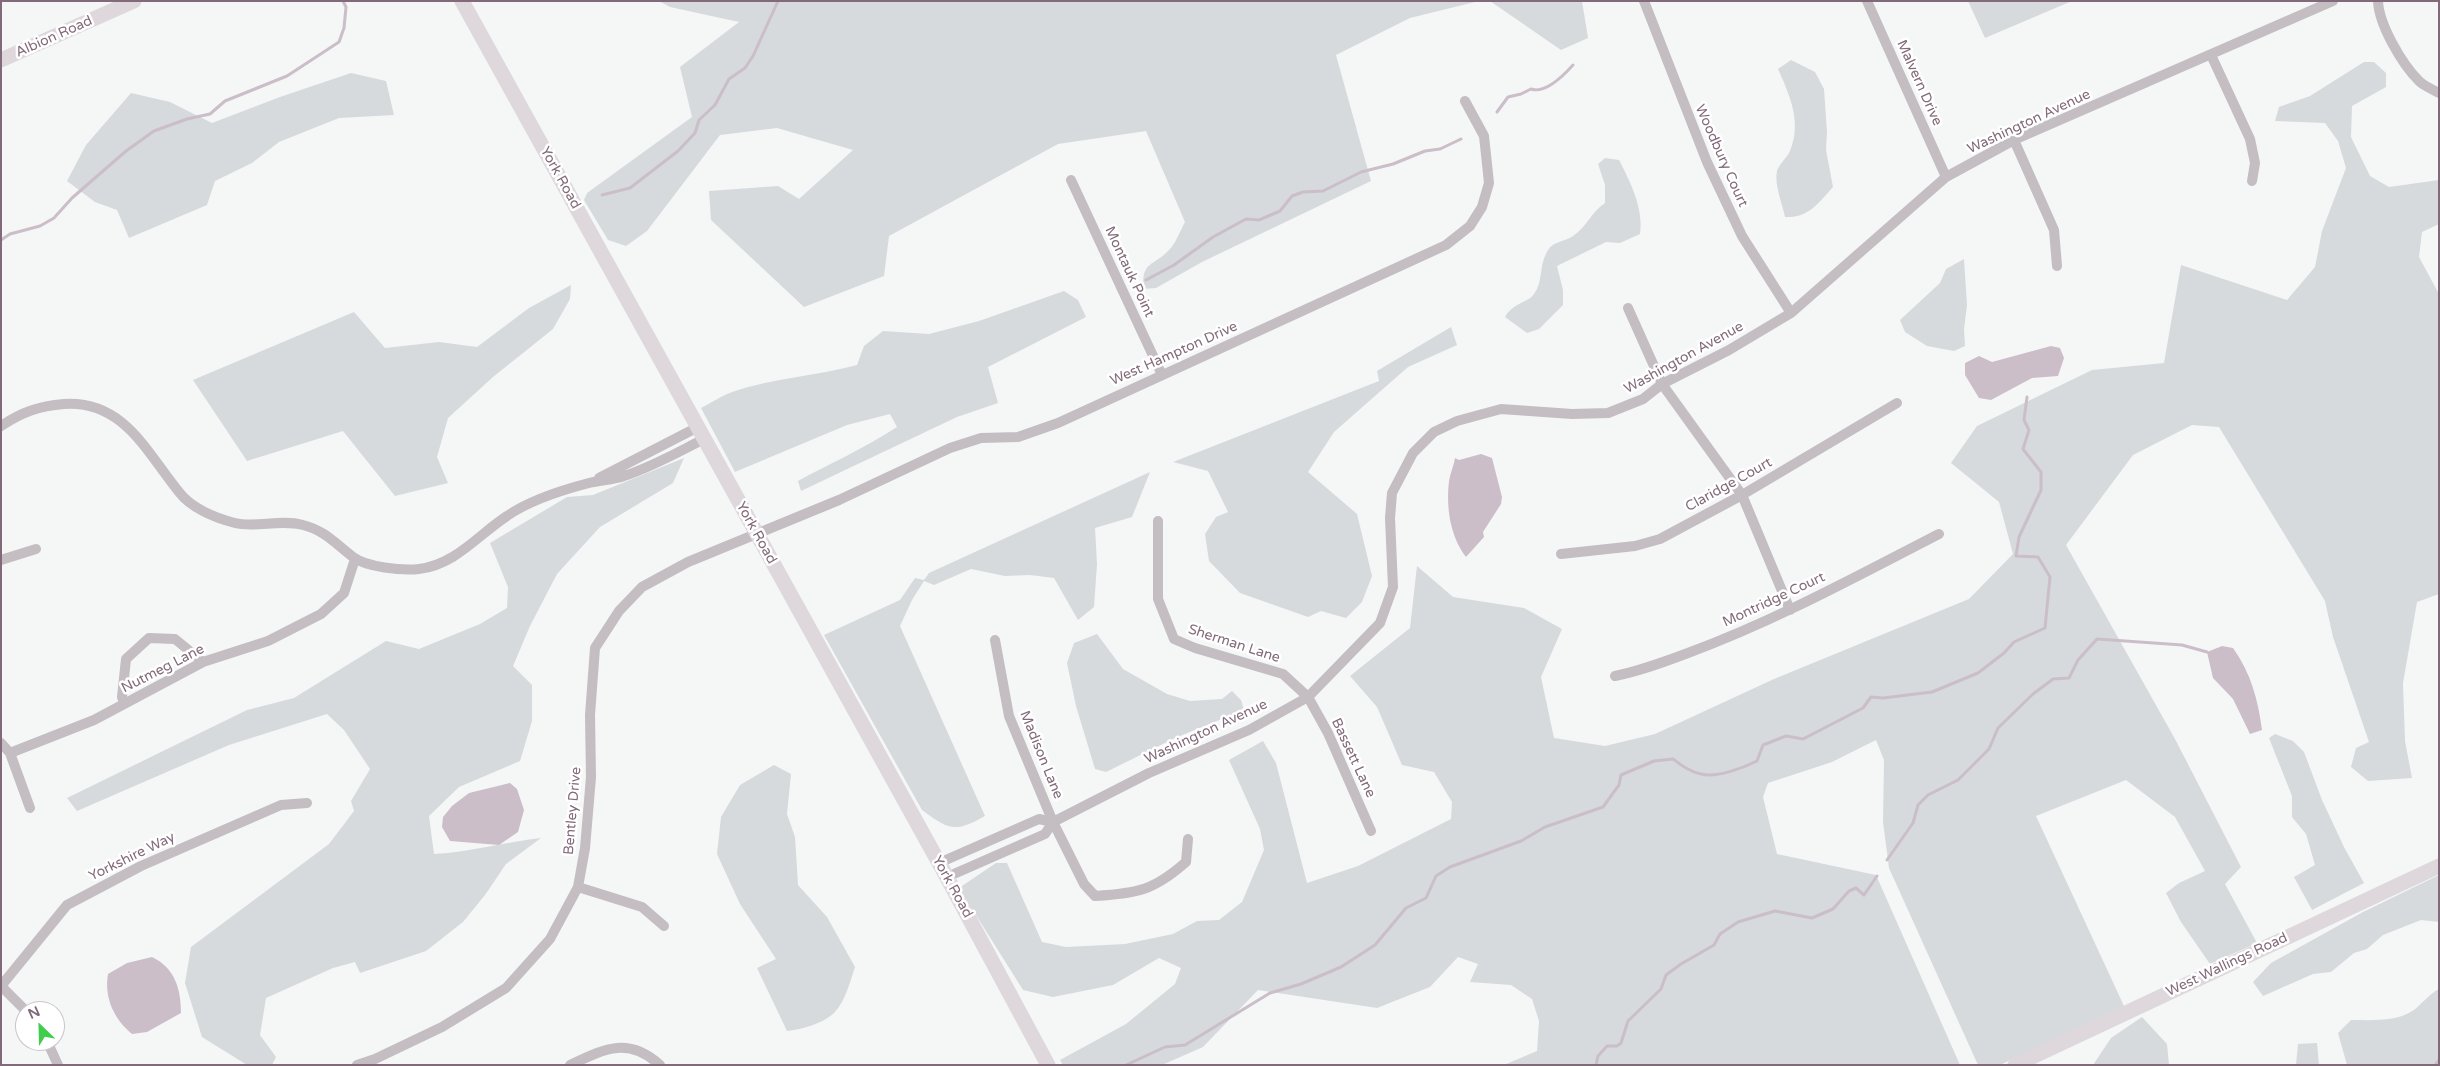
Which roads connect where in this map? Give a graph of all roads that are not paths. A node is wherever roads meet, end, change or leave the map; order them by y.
1 (134, 1) edge
2 (462, 1) edge
3 (1644, 1) edge
4 (1867, 1) edge
5 (2333, 1) edge
6 (2378, 1) edge
7 (2211, 56) junction
8 (1, 60) edge
9 (2439, 93) edge
10 (1465, 101) dead end
11 (2014, 140) junction
12 (1946, 177) junction
13 (1071, 180) dead end
14 (2252, 181) dead end
15 (2057, 266) dead end
16 (1628, 308) dead end
17 (1791, 313) junction
18 (1162, 375) junction
19 (1662, 384) junction
20 (1897, 403) dead end
21 (1, 426) edge
22 (701, 433) junction
23 (1742, 495) junction
24 (1158, 521) dead end
25 (756, 534) junction
26 (1939, 534) dead end
27 (36, 549) dead end
28 (1561, 554) dead end
29 (355, 559) junction
30 (1, 560) edge
31 (1790, 610) junction
32 (995, 640) dead end
33 (203, 662) junction
34 (1615, 676) dead end
35 (1308, 697) junction
36 (124, 704) junction
37 (1, 743) edge
38 (10, 753) junction
39 (307, 803) dead end
40 (30, 808) dead end
41 (1054, 822) junction
42 (1371, 831) dead end
43 (1188, 839) dead end
44 (939, 863) junction
45 (2439, 866) edge
46 (947, 877) junction
47 (578, 887) junction
48 (664, 926) dead end
49 (1, 986) edge
50 (16, 1001) edge
51 (52, 1051) edge
52 (58, 1065) edge
53 (357, 1065) edge
54 (570, 1065) edge
55 (660, 1065) edge
56 (1048, 1065) edge
57 (2015, 1065) edge

1 - 8 street, Albion Road
2 - 22 street, York Road
3 - 17 street, Woodbury Court
4 - 12 street, Malvern Drive
5 - 7 street, Washington Avenue
6 - 9 street
7 - 11 street, Washington Avenue
7 - 14 street
10 - 18 street, West Hampton Drive
11 - 12 street, Washington Avenue
11 - 15 street
12 - 17 street, Washington Avenue
13 - 18 street, Montauk Point
16 - 19 street
17 - 19 street, Washington Avenue
18 - 25 street, West Hampton Drive
19 - 23 street
19 - 35 street, Washington Avenue
20 - 23 street, Claridge Court
21 - 29 street
22 - 25 street, York Road
22 - 29 street
23 - 28 street, Claridge Court
23 - 31 street
24 - 35 street, Sherman Lane
25 - 44 street, York Road
25 - 47 street, Bentley Drive
26 - 31 street, Montridge Court
27 - 30 street
29 - 33 street, Nutmeg Lane
31 - 34 street, Montridge Court
32 - 41 street, Madison Lane
33 - 36 street, Nutmeg Lane
33 - 36 street
35 - 41 street, Washington Avenue
35 - 42 street, Bassett Lane
36 - 38 street, Nutmeg Lane
37 - 38 street
38 - 40 street
39 - 49 street, Yorkshire Way
41 - 43 street, Madison Lane
41 - 44 street, Washington Avenue
41 - 46 street, Washington Avenue
44 - 46 street, York Road
45 - 57 street, West Wallings Road
46 - 56 street, York Road
47 - 48 street
47 - 53 street, Bentley Drive
49 - 50 street
51 - 52 street
54 - 55 street

